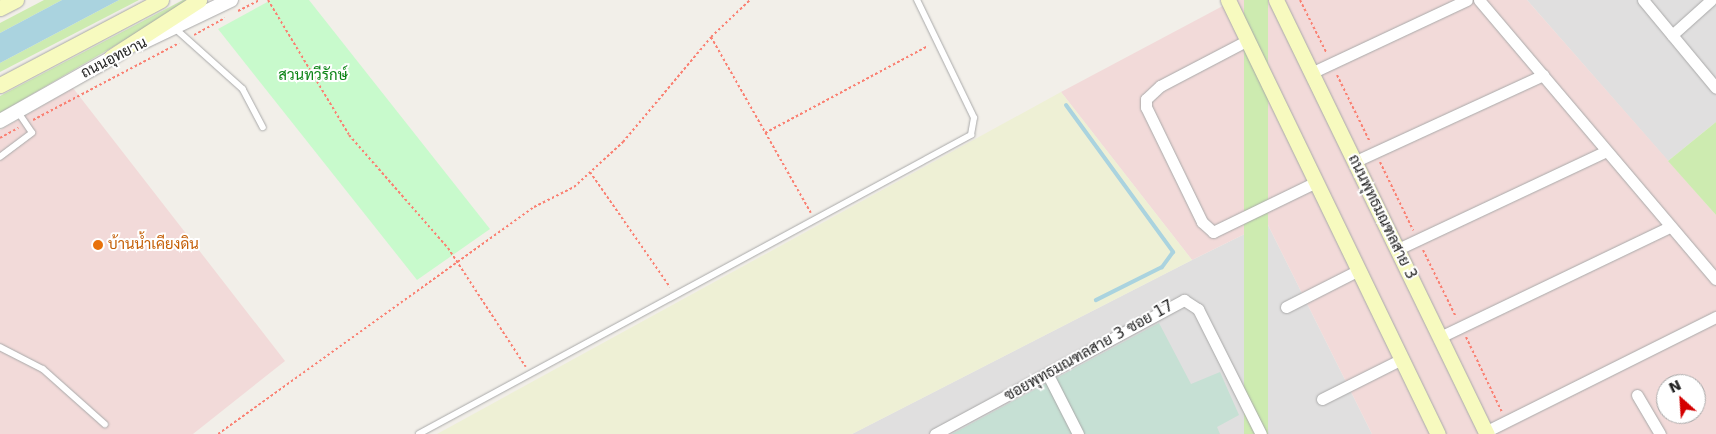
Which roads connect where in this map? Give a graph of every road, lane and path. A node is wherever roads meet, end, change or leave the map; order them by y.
1 (16, 0) edge
2 (161, 0) edge
3 (199, 0) edge
4 (260, 0) edge
5 (268, 0) edge
6 (750, 0) edge
7 (918, 0) edge
8 (1228, 0) edge
9 (1276, 0) edge
10 (1300, 0) edge
11 (1467, 0) edge
12 (1479, 0) edge
13 (1643, 0) edge
14 (1711, 0) edge
15 (233, 6) edge
16 (0, 8) edge
17 (227, 17) dead end
18 (175, 28) junction
19 (1672, 35) junction
20 (711, 37) junction
21 (186, 39) junction
22 (1248, 40) junction
23 (937, 41) junction
24 (111, 57) junction
25 (1331, 63) junction
26 (1311, 72) junction
27 (1543, 75) junction
28 (0, 85) edge
29 (1716, 88) edge
30 (17, 112) junction
31 (0, 121) edge
32 (27, 123) junction
33 (263, 127) dead end
34 (765, 133) junction
35 (0, 138) edge
36 (1375, 152) junction
37 (1604, 152) junction
38 (0, 159) edge
39 (1356, 161) junction
40 (590, 172) junction
41 (1316, 182) junction
42 (816, 222) junction
43 (1670, 227) junction
44 (1418, 239) junction
45 (1398, 249) junction
46 (456, 261) junction
47 (1358, 270) junction
48 (1716, 279) edge
49 (677, 296) junction
50 (1286, 307) dead end
51 (1716, 317) edge
52 (1461, 327) junction
53 (1440, 337) junction
54 (0, 346) edge
55 (1402, 359) junction
56 (531, 374) junction
57 (1048, 375) junction
58 (1637, 395) dead end
59 (1322, 399) dead end
60 (1507, 421) junction
61 (105, 424) dead end
62 (1486, 433) edge
63 (218, 434) edge
64 (419, 434) edge
65 (935, 434) edge
66 (1078, 434) edge
67 (1261, 434) edge
68 (1438, 434) edge
69 (1660, 434) edge

1 - 16 main road
2 - 28 main road, ถนนอุทยาน
3 - 24 main road
4 - 15 path
5 - 46 path
6 - 20 path
7 - 23 lane
8 - 22 main road
9 - 26 main road, ถนนพุทธมณฑลสาย 3
10 - 25 path
11 - 25 street
12 - 27 street
13 - 19 street
14 - 19 street
15 - 18 street, ถนนอุทยาน
17 - 21 path
18 - 21 lane
18 - 24 street, ถนนอุทยาน
19 - 29 street
20 - 34 path
20 - 40 path
21 - 32 path
21 - 33 lane
22 - 41 main road
22 - 41 street
23 - 34 path
23 - 42 lane
24 - 30 street, ถนนอุทยาน
25 - 26 street
25 - 36 path
26 - 39 main road, ถนนพุทธมณฑลสาย 3
27 - 36 street
27 - 37 street
30 - 31 street, ถนนอุทยาน
30 - 32 lane
32 - 35 path
32 - 38 lane
34 - 42 path
36 - 39 street
36 - 44 path
37 - 43 street
37 - 44 street
39 - 45 main road, ถนนพุทธมณฑลสาย 3
40 - 46 path
40 - 49 path
41 - 47 main road
42 - 49 lane
43 - 48 street
43 - 52 street
44 - 45 street
44 - 52 path
45 - 53 main road, ถนนพุทธมณฑลสาย 3
46 - 56 path
46 - 63 path
47 - 50 street
47 - 55 main road
49 - 56 lane
51 - 60 street
52 - 53 street
52 - 60 path
53 - 62 main road, ถนนพุทธมณฑลสาย 3
54 - 61 lane
55 - 59 street
55 - 68 main road
56 - 64 lane
57 - 65 street, ซอยพุทธมณฑลสาย 3 ซอย 17
57 - 66 street
57 - 67 street, ซอยพุทธมณฑลสาย 3 ซอย 17
58 - 69 street
60 - 62 street

